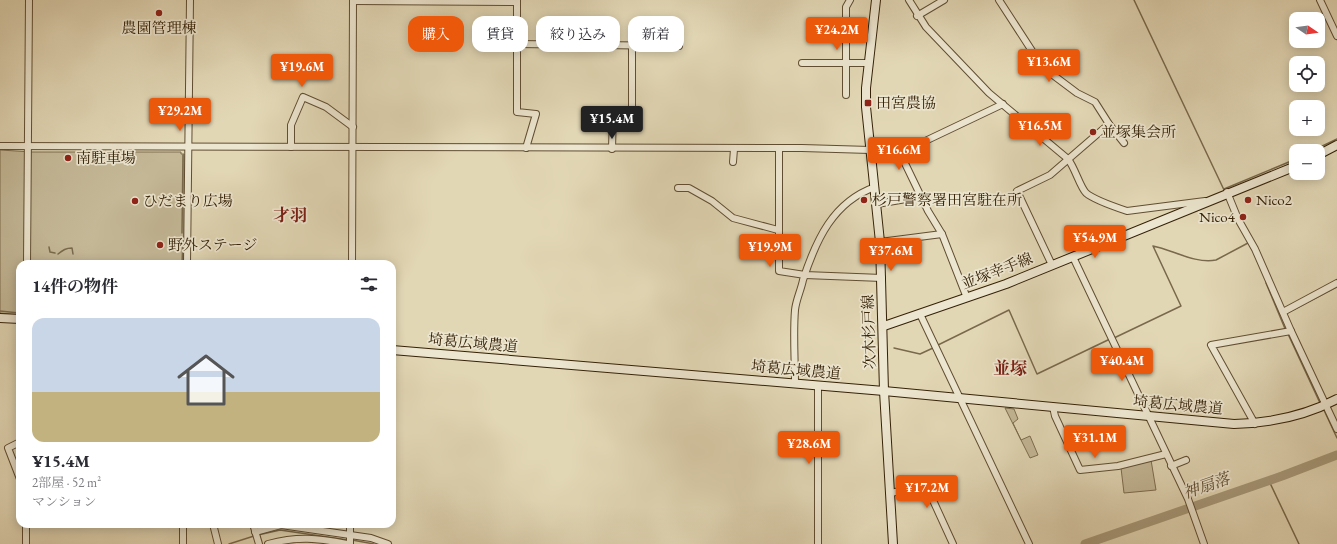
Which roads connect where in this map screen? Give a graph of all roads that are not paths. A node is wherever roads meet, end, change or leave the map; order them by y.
1 (29, 0) edge
2 (190, 0) edge
3 (353, 0) edge
4 (850, 0) edge
5 (876, 0) edge
6 (908, 0) edge
7 (944, 0) edge
8 (999, 0) edge
9 (1320, 0) edge
10 (439, 1) edge
11 (517, 1) edge
12 (517, 16) edge
13 (917, 16) junction
14 (1337, 36) edge
15 (528, 44) edge
16 (628, 45) edge
17 (517, 52) edge
18 (632, 52) edge
19 (802, 63) dead end
20 (846, 63) junction
21 (868, 63) junction
22 (846, 95) dead end
23 (1003, 104) junction
24 (1109, 124) junction
25 (353, 127) junction
26 (1124, 142) dead end
27 (1337, 145) edge
28 (0, 146) edge
29 (28, 147) junction
30 (189, 147) junction
31 (291, 147) junction
32 (353, 148) junction
33 (526, 148) junction
34 (612, 149) junction
35 (734, 149) junction
36 (779, 149) junction
37 (870, 150) junction
38 (1325, 151) edge
39 (1068, 159) junction
40 (733, 162) dead end
41 (1289, 169) edge
42 (875, 187) junction
43 (678, 188) dead end
44 (1227, 192) junction
45 (919, 194) junction
46 (1207, 201) junction
47 (877, 204) junction
48 (778, 230) junction
49 (942, 234) junction
50 (880, 242) junction
51 (1073, 257) junction
52 (27, 260) edge
53 (187, 260) edge
54 (352, 260) edge
55 (1052, 266) junction
56 (805, 275) junction
57 (882, 278) junction
58 (1337, 283) edge
59 (967, 298) junction
60 (1283, 312) junction
61 (920, 314) junction
62 (0, 318) edge
63 (16, 319) edge
64 (884, 326) junction
65 (1291, 331) junction
66 (396, 350) edge
67 (795, 384) junction
68 (818, 385) junction
69 (884, 391) junction
70 (960, 398) junction
71 (1337, 400) edge
72 (1325, 406) junction
73 (1053, 407) junction
74 (1148, 416) junction
75 (1255, 424) junction
76 (1337, 429) edge
77 (16, 444) edge
78 (1166, 454) junction
79 (1186, 460) dead end
80 (1172, 466) junction
81 (16, 469) edge
82 (891, 493) junction
83 (26, 528) edge
84 (183, 528) edge
85 (214, 528) edge
86 (254, 528) edge
87 (270, 528) edge
88 (302, 528) edge
89 (350, 528) edge
90 (255, 532) junction
91 (350, 535) junction
92 (26, 544) edge
93 (183, 544) edge
94 (218, 544) edge
95 (259, 544) edge
96 (268, 544) edge
97 (347, 544) edge
98 (350, 544) edge
99 (388, 544) edge
100 (818, 544) edge
101 (893, 544) edge
102 (954, 544) edge
103 (1029, 544) edge
104 (1204, 544) edge

1 - 29 street
2 - 30 street
3 - 10 street
3 - 25 street
4 - 20 street
5 - 21 main road, 次木杉戸線
6 - 13 street
7 - 13 street
8 - 24 street
9 - 14 street
10 - 11 street
11 - 12 street
13 - 23 street
15 - 16 street
17 - 33 street
18 - 34 street
19 - 20 street
20 - 21 street
20 - 22 street
21 - 37 main road, 次木杉戸線
23 - 39 street
23 - 45 street
24 - 26 street
24 - 39 street
25 - 31 street
25 - 32 street
27 - 38 main road
28 - 29 street
29 - 30 street
29 - 52 street
30 - 31 street
30 - 53 street
31 - 32 street
32 - 33 street
32 - 54 street
33 - 34 street
34 - 35 street
35 - 36 street
35 - 40 street
36 - 37 street
36 - 48 street
37 - 42 main road, 次木杉戸線
39 - 46 street
39 - 55 street
41 - 44 main road, 並塚幸手線
42 - 47 main road, 次木杉戸線
42 - 56 street
43 - 48 street
44 - 46 main road, 並塚幸手線
44 - 60 street
45 - 47 street
45 - 49 street
46 - 51 main road, 並塚幸手線
47 - 50 main road, 次木杉戸線
48 - 56 street
49 - 50 street
49 - 59 street
50 - 57 main road, 次木杉戸線
51 - 55 main road, 並塚幸手線
51 - 74 street
55 - 59 main road, 並塚幸手線
56 - 57 street
56 - 67 street
57 - 64 main road, 次木杉戸線
58 - 60 street
59 - 61 main road, 並塚幸手線
60 - 65 street
61 - 64 main road, 並塚幸手線
61 - 70 street
62 - 63 main road
64 - 69 main road, 次木杉戸線
65 - 72 street
65 - 75 street
66 - 67 main road, 埼葛広域農道
67 - 68 main road, 埼葛広域農道
68 - 69 main road, 埼葛広域農道
68 - 100 street
69 - 70 main road, 埼葛広域農道
69 - 82 main road, 次木杉戸線
70 - 73 main road, 埼葛広域農道
70 - 103 street
71 - 72 main road, 埼葛広域農道
72 - 75 main road, 埼葛広域農道
72 - 76 street
73 - 74 main road, 埼葛広域農道
73 - 78 street
74 - 75 main road, 埼葛広域農道
74 - 78 street
77 - 81 street
78 - 80 street
79 - 80 street
80 - 104 street
82 - 101 main road, 次木杉戸線
82 - 102 street
83 - 92 street
84 - 93 street
85 - 94 street
86 - 90 street
87 - 90 street
88 - 91 street
89 - 91 street
90 - 95 street
91 - 98 street
91 - 99 street
96 - 97 street

